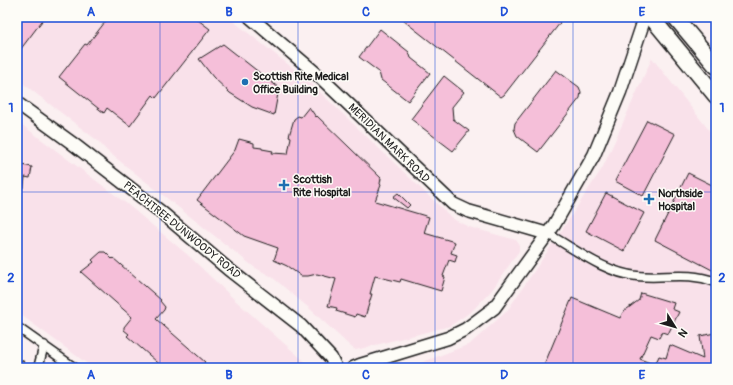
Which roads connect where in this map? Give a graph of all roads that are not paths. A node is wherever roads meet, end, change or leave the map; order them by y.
1 (250, 17) edge
2 (645, 17) edge
3 (651, 17) edge
4 (675, 17) edge
5 (716, 66) edge
6 (716, 96) edge
7 (17, 103) edge
8 (548, 234) junction
9 (716, 282) edge
10 (17, 327) edge
11 (44, 345) junction
12 (38, 368) edge
13 (75, 368) edge
14 (336, 368) edge
15 (353, 368) edge

1 - 8 main road, MERIDIAN MARK ROAD
2 - 8 main road
3 - 6 highway
4 - 5 highway
7 - 14 main road, PEACHTREE DUNWOODY ROAD
8 - 9 street
8 - 15 main road
10 - 11 street
11 - 12 street
11 - 13 street

